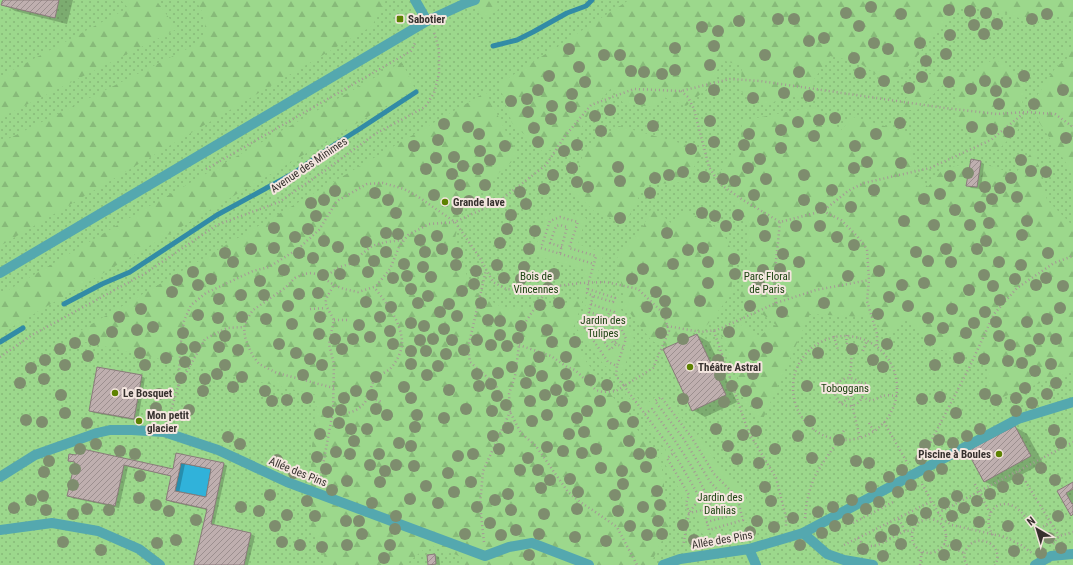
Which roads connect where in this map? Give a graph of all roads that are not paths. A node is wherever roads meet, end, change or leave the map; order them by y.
1 (414, 0) edge
2 (475, 0) edge
3 (427, 22) junction
4 (0, 273) edge
5 (1073, 402) edge
6 (0, 477) edge
7 (0, 530) edge
8 (803, 533) junction
9 (749, 548) junction
10 (1073, 554) edge
11 (485, 560) edge
12 (1037, 564) edge
13 (160, 565) edge
14 (589, 565) edge
15 (662, 565) edge
16 (756, 565) edge
17 (874, 565) edge

1 - 3 lane
2 - 3 lane
3 - 4 lane
5 - 8 lane, Allée des Pins
6 - 11 lane, Allée des Pins
7 - 13 lane
8 - 9 lane, Allée des Pins
8 - 17 lane
9 - 15 lane, Allée des Pins
9 - 16 lane
10 - 12 lane
11 - 14 lane

